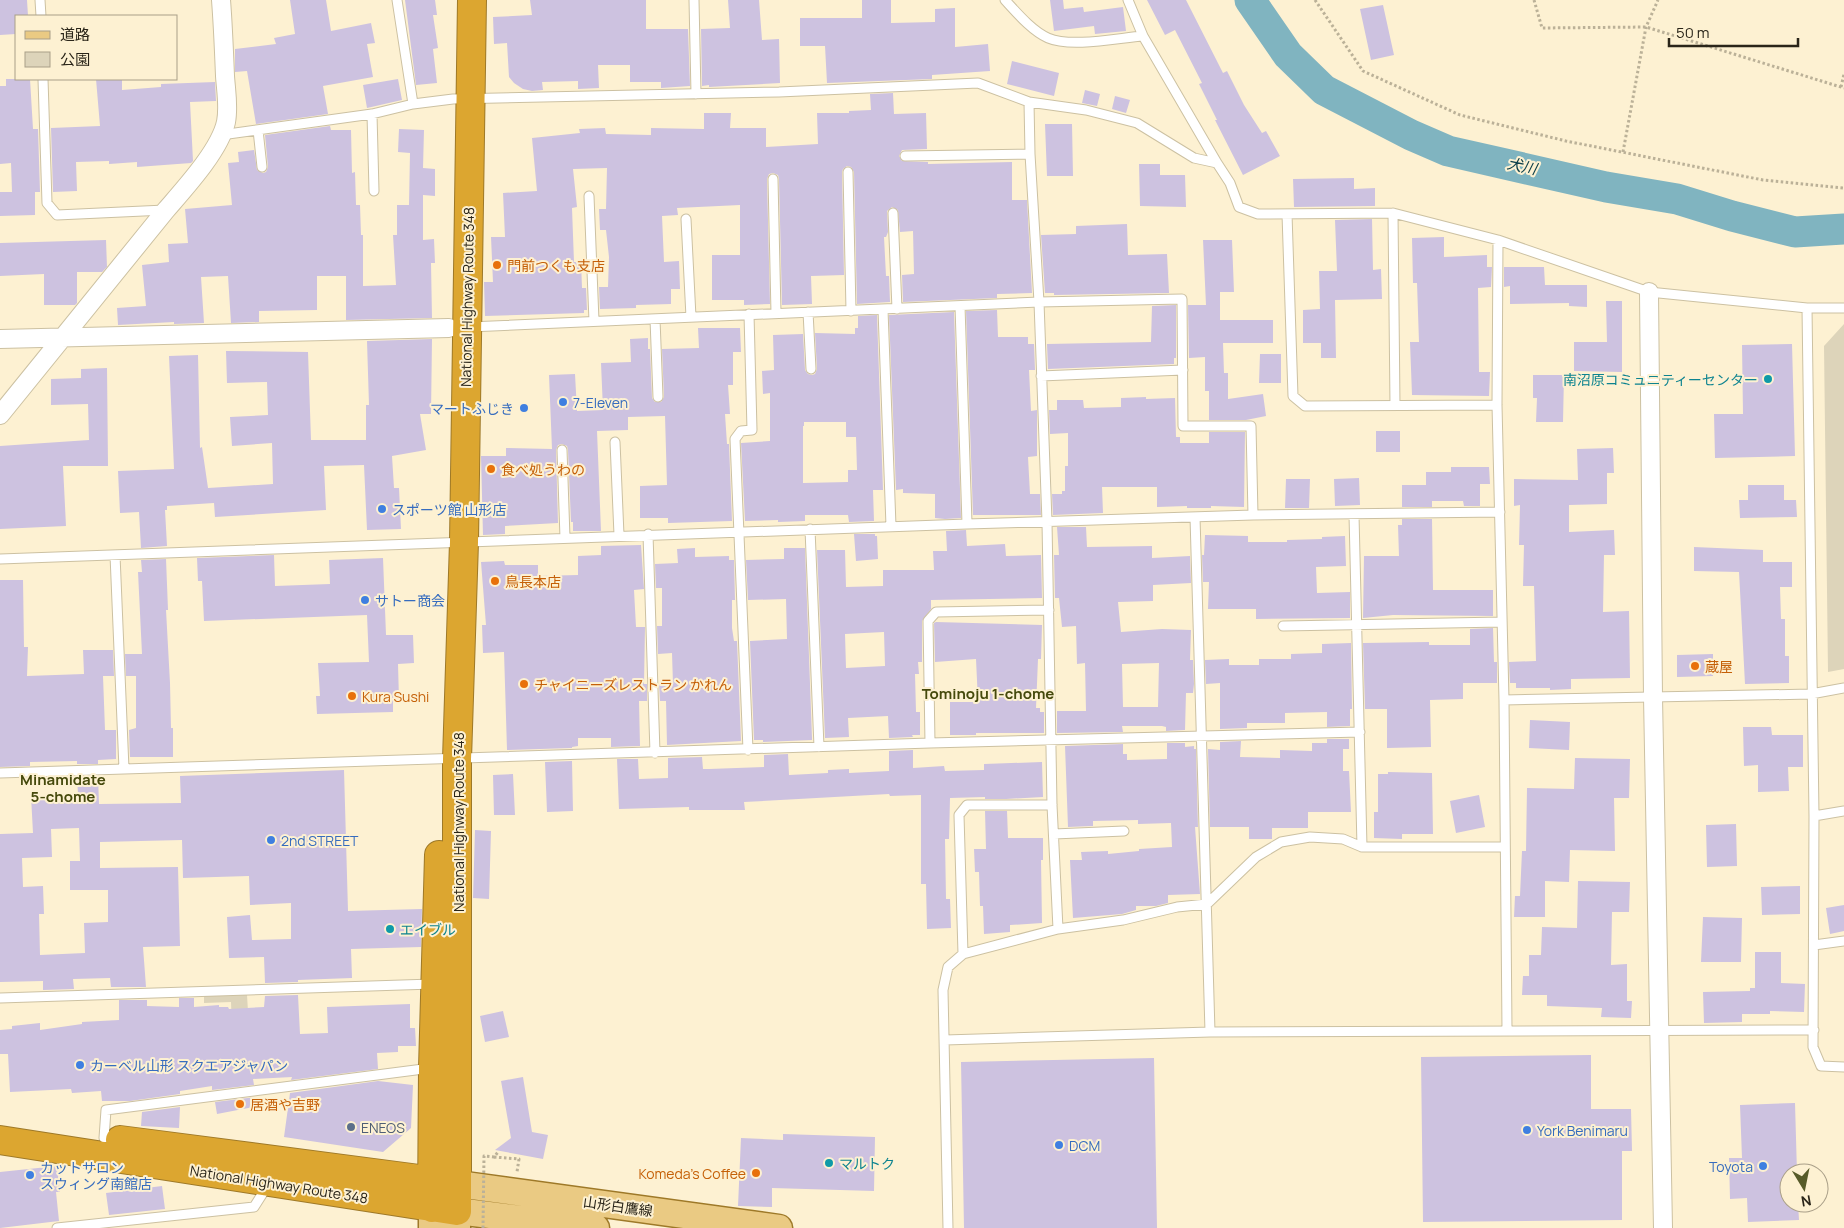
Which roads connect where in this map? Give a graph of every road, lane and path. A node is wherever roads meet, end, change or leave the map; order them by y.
1 (40, 0) edge
2 (221, 0) edge
3 (397, 0) edge
4 (455, 0) edge
5 (472, 0) edge
6 (694, 0) edge
7 (1005, 0) edge
8 (1128, 0) edge
9 (1315, 0) edge
10 (1534, 0) edge
11 (1658, 0) edge
12 (41, 15) edge
13 (1646, 27) junction
14 (1144, 36) junction
15 (1844, 74) edge
16 (43, 80) edge
17 (1843, 87) edge
18 (696, 94) junction
19 (461, 99) junction
20 (1029, 102) junction
21 (413, 104) junction
22 (372, 114) junction
23 (258, 130) junction
24 (221, 135) junction
25 (1622, 152) junction
26 (1030, 154) junction
27 (905, 156) dead end
28 (1217, 163) junction
29 (262, 167) dead end
30 (848, 172) dead end
31 (773, 179) dead end
32 (1844, 188) edge
33 (374, 191) dead end
34 (589, 196) dead end
35 (166, 210) junction
36 (1392, 212) junction
37 (893, 213) dead end
38 (1287, 214) junction
39 (686, 218) dead end
40 (1498, 240) junction
41 (1649, 292) junction
42 (1040, 302) junction
43 (960, 306) junction
44 (1806, 308) junction
45 (1844, 308) edge
46 (897, 309) junction
47 (884, 310) junction
48 (851, 311) junction
49 (808, 312) junction
50 (776, 313) junction
51 (749, 314) junction
52 (691, 317) junction
53 (655, 319) junction
54 (594, 321) junction
55 (458, 328) junction
56 (63, 337) junction
57 (0, 339) edge
58 (812, 369) dead end
59 (1183, 370) junction
60 (1041, 376) junction
61 (658, 397) dead end
62 (1395, 405) junction
63 (1498, 405) junction
64 (0, 416) edge
65 (615, 442) dead end
66 (562, 450) dead end
67 (1500, 512) junction
68 (1354, 515) junction
69 (1254, 516) junction
70 (1195, 517) junction
71 (1047, 522) junction
72 (967, 524) junction
73 (891, 526) junction
74 (810, 529) junction
75 (738, 532) junction
76 (648, 534) junction
77 (619, 535) junction
78 (565, 538) junction
79 (455, 542) junction
80 (116, 555) junction
81 (0, 559) edge
82 (1049, 610) junction
83 (1502, 622) junction
84 (1357, 624) junction
85 (1283, 626) dead end
86 (1844, 688) edge
87 (1811, 694) junction
88 (1652, 697) junction
89 (1504, 700) junction
90 (1360, 732) junction
91 (1202, 735) junction
92 (1052, 741) junction
93 (930, 743) junction
94 (819, 747) junction
95 (748, 750) junction
96 (655, 753) junction
97 (449, 759) junction
98 (124, 769) junction
99 (0, 773) edge
100 (1052, 805) junction
101 (1844, 811) edge
102 (1814, 816) junction
103 (1124, 831) dead end
104 (1054, 834) junction
105 (1362, 847) junction
106 (1505, 847) junction
107 (1207, 904) junction
108 (1058, 929) junction
109 (1844, 941) edge
110 (1814, 945) junction
111 (963, 954) junction
112 (436, 984) junction
113 (0, 998) edge
114 (1507, 1030) junction
115 (1658, 1030) junction
116 (1814, 1030) junction
117 (1210, 1032) junction
118 (945, 1040) junction
119 (433, 1068) junction
120 (1844, 1068) edge
121 (0, 1124) edge
122 (104, 1138) junction
123 (0, 1140) edge
124 (498, 1152) dead end
125 (494, 1157) junction
126 (517, 1172) dead end
127 (270, 1182) junction
128 (445, 1183) junction
129 (444, 1219) edge
130 (566, 1226) edge
131 (58, 1228) edge
132 (483, 1228) edge
133 (596, 1228) edge
134 (779, 1228) edge
135 (948, 1228) edge
136 (1663, 1228) edge

1 - 12 lane
2 - 24 street
3 - 21 lane
4 - 19 highway, National Highway Route 348
5 - 19 highway, National Highway Route 348
6 - 18 lane
7 - 14 lane
8 - 14 lane
9 - 25 path
10 - 13 path
11 - 13 path
13 - 17 path
13 - 25 path
14 - 28 lane
15 - 17 path
16 - 35 lane
18 - 19 lane
18 - 20 lane
19 - 21 lane
19 - 55 highway, National Highway Route 348
20 - 26 lane
20 - 28 lane
21 - 22 lane
22 - 23 lane
22 - 33 lane
23 - 24 lane
23 - 29 lane
24 - 35 street
25 - 32 path
26 - 27 lane
26 - 42 lane
28 - 38 lane
30 - 48 lane
31 - 50 lane
34 - 54 lane
35 - 56 street
36 - 38 lane
36 - 40 lane
36 - 62 lane
37 - 46 lane
38 - 62 lane
39 - 52 lane
40 - 41 lane
40 - 63 lane
41 - 44 lane
41 - 88 street
42 - 43 lane
42 - 59 lane
42 - 60 lane
43 - 46 lane
43 - 72 lane
44 - 45 lane
44 - 87 lane
46 - 47 lane
47 - 48 lane
47 - 73 lane
48 - 49 lane
49 - 50 lane
49 - 58 lane
50 - 51 lane
51 - 52 lane
51 - 75 lane
52 - 53 lane
53 - 54 lane
53 - 61 lane
54 - 55 lane
55 - 56 street
55 - 79 highway, National Highway Route 348
56 - 57 street
56 - 64 street
59 - 60 lane
59 - 69 lane
60 - 71 lane
62 - 63 lane
63 - 67 lane
65 - 77 lane
66 - 78 lane
67 - 68 lane
67 - 83 lane
68 - 69 lane
68 - 84 lane
69 - 70 lane
70 - 71 lane
70 - 91 lane
71 - 72 lane
71 - 82 lane
72 - 73 lane
73 - 74 lane
74 - 75 lane
74 - 94 lane
75 - 76 lane
75 - 95 lane
76 - 77 lane
76 - 96 lane
77 - 78 lane
78 - 79 lane
79 - 80 lane
79 - 97 highway, National Highway Route 348
80 - 81 lane
80 - 98 lane
82 - 92 lane
82 - 93 lane
83 - 84 lane
83 - 89 lane
84 - 85 lane
84 - 90 lane
86 - 87 lane
87 - 88 lane
87 - 102 lane
88 - 89 lane
88 - 115 street
89 - 106 lane
90 - 91 lane
90 - 105 lane
91 - 92 lane
91 - 107 lane
92 - 93 lane
92 - 100 lane
93 - 94 lane
94 - 95 lane
95 - 96 lane
96 - 97 lane
97 - 98 lane
97 - 112 highway, National Highway Route 348
97 - 128 highway, National Highway Route 348
98 - 99 lane
100 - 104 lane
100 - 111 lane
101 - 102 lane
102 - 110 lane
103 - 104 lane
104 - 108 lane
105 - 106 lane
105 - 107 lane
106 - 114 lane
107 - 108 lane
107 - 117 lane
108 - 111 lane
109 - 110 lane
110 - 116 lane
111 - 118 lane
112 - 113 lane
112 - 119 highway, National Highway Route 348
114 - 115 lane
114 - 117 lane
115 - 116 lane
115 - 136 street
116 - 120 lane
117 - 118 lane
118 - 135 lane
119 - 122 lane
119 - 128 highway, National Highway Route 348
121 - 122 highway, National Highway Route 348
122 - 128 highway, National Highway Route 348
123 - 127 highway, National Highway Route 348
124 - 125 path, bridge
125 - 126 path
125 - 132 path, bridge
127 - 129 highway, National Highway Route 348
127 - 131 lane
128 - 129 highway
128 - 134 main road, 山形白鷹線
129 - 130 main road, 山形白鷹線
130 - 133 main road, 山形白鷹線

